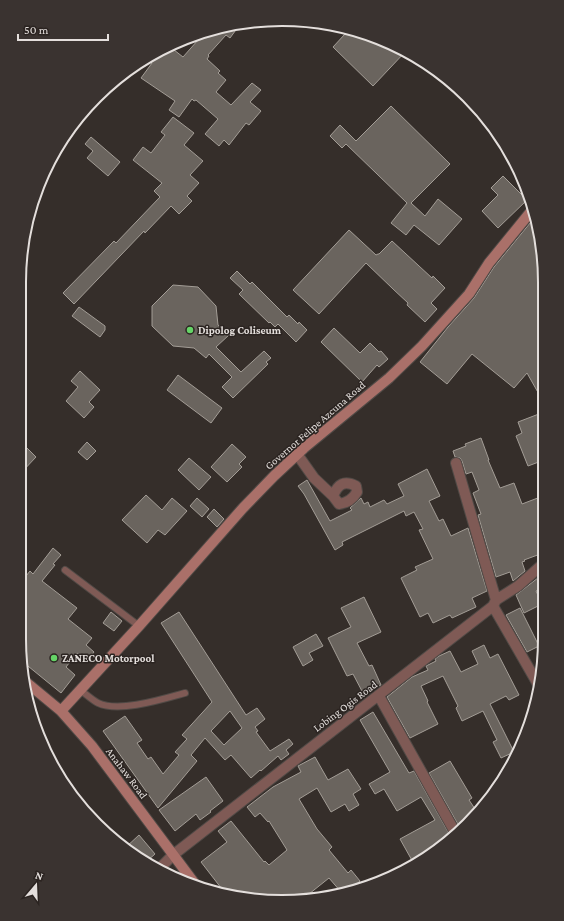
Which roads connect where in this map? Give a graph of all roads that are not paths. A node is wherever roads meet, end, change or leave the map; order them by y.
1 (529, 214) edge
2 (297, 454) junction
3 (456, 463) dead end
4 (333, 496) dead end
5 (538, 568) edge
6 (65, 570) dead end
7 (494, 603) junction
8 (140, 626) junction
9 (535, 678) edge
10 (30, 686) edge
11 (80, 690) junction
12 (185, 694) dead end
13 (379, 696) junction
14 (61, 710) junction
15 (453, 829) edge
16 (173, 855) junction
17 (162, 866) edge
18 (190, 878) edge

1 - 2 street, Governor Felipe Azcuna Road
2 - 4 street
2 - 8 street, Governor Felipe Azcuna Road
3 - 7 street
5 - 7 street, Lobing Ogis Road
6 - 8 lane
7 - 9 street
7 - 13 street, Lobing Ogis Road
8 - 11 street, Governor Felipe Azcuna Road
10 - 14 street, Anahaw Road
11 - 12 lane
11 - 14 street, Governor Felipe Azcuna Road
13 - 15 street
13 - 16 street, Lobing Ogis Road
14 - 16 street, Anahaw Road
16 - 17 street, Lobing Ogis Road
16 - 18 street, Anahaw Road

